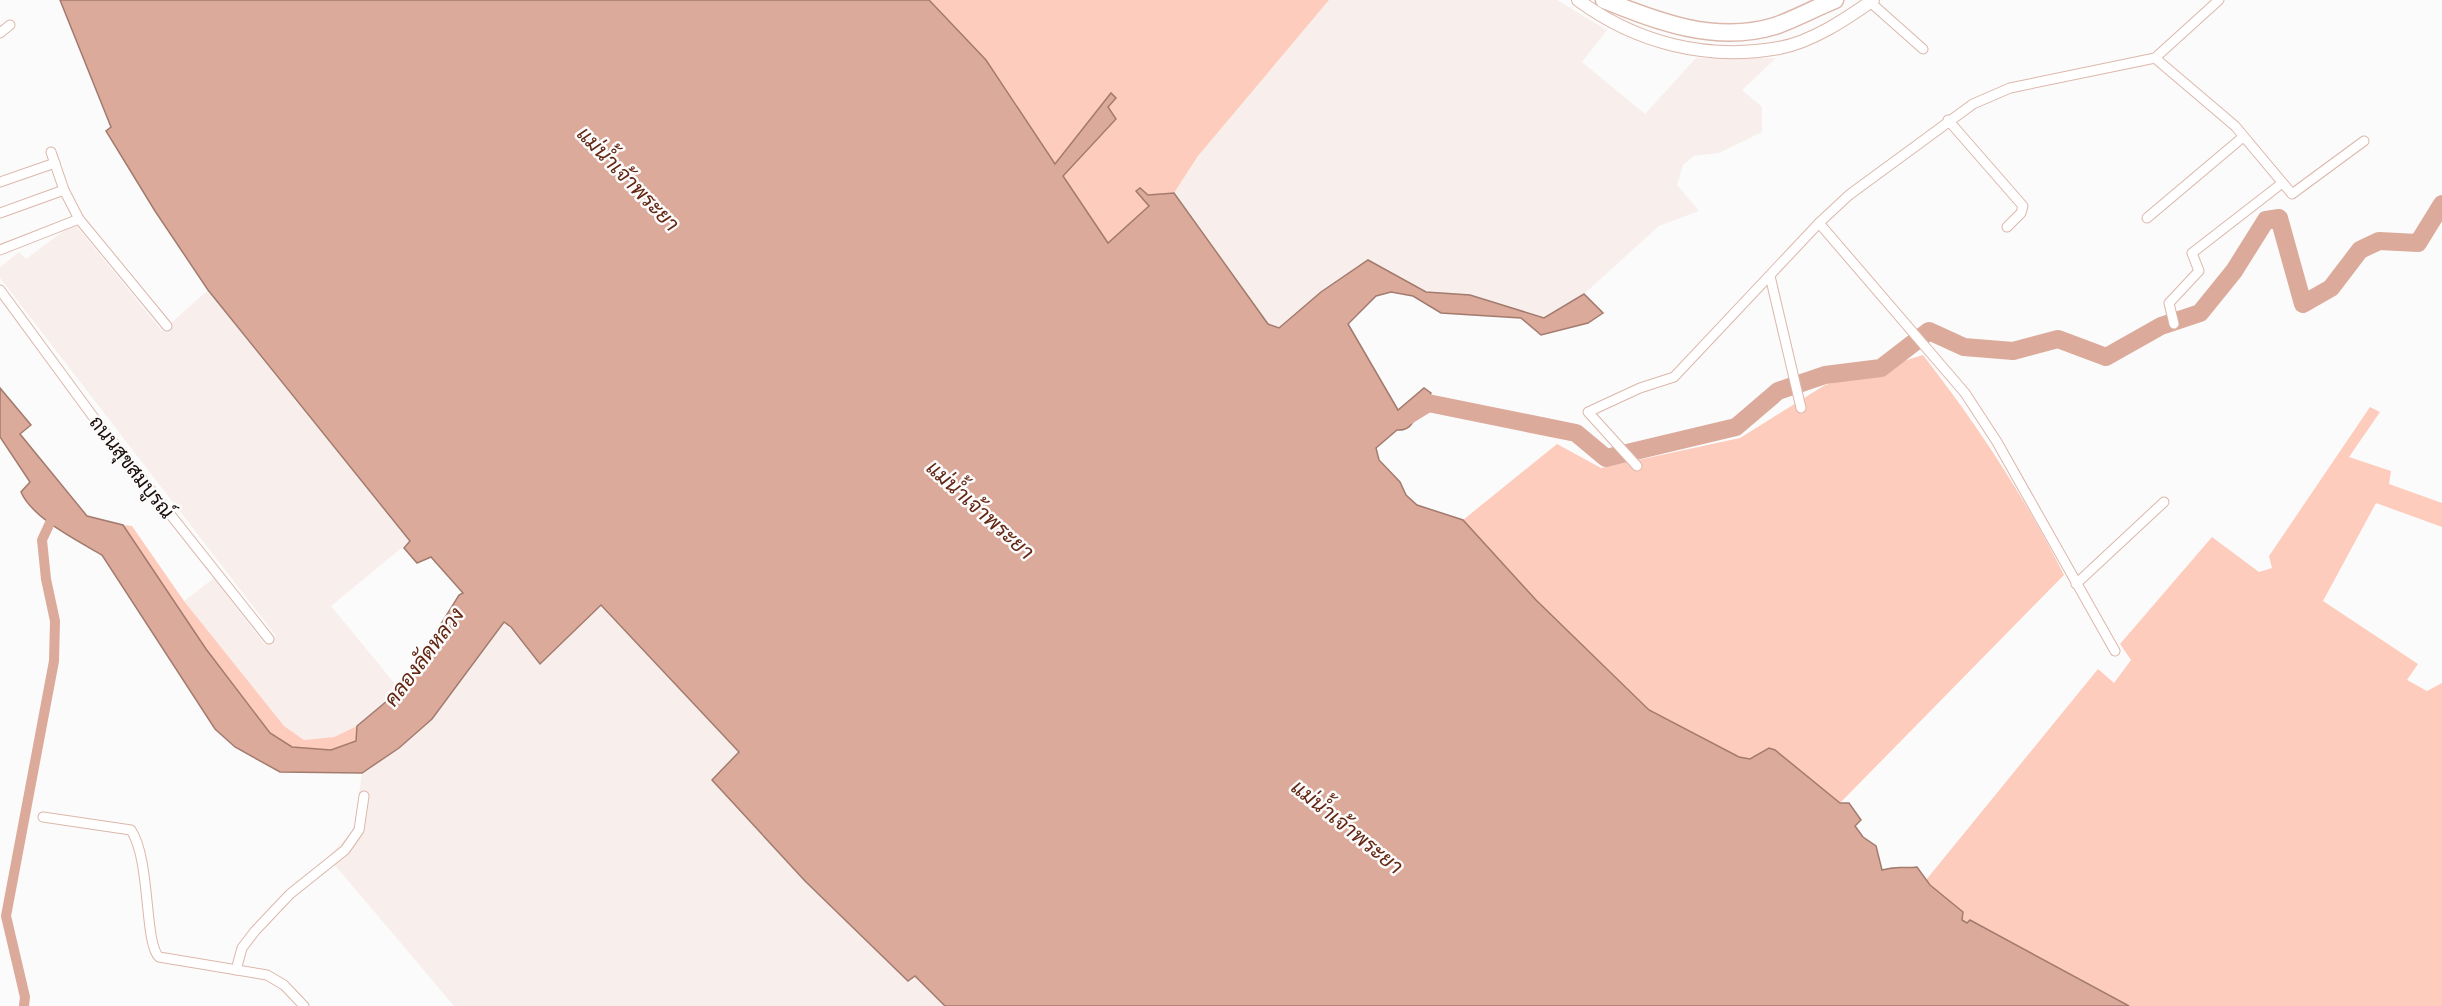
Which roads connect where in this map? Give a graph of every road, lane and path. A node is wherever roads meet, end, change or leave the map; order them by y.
1 (1578, 0) edge
2 (1604, 0) edge
3 (1835, 0) edge
4 (2218, 0) edge
5 (1872, 1) edge
6 (10, 25) dead end
7 (0, 33) edge
8 (1923, 49) dead end
9 (2155, 58) junction
10 (1948, 120) junction
11 (2243, 137) junction
12 (2364, 141) dead end
13 (51, 152) dead end
14 (55, 163) junction
15 (0, 182) edge
16 (2281, 184) junction
17 (64, 190) junction
18 (0, 213) edge
19 (2147, 218) dead end
20 (79, 219) junction
21 (1819, 223) junction
22 (2007, 226) dead end
23 (0, 250) edge
24 (1770, 276) junction
25 (0, 290) edge
26 (2174, 324) dead end
27 (167, 327) dead end
28 (1800, 404) dead end
29 (1637, 466) dead end
30 (2164, 502) dead end
31 (2076, 584) junction
32 (269, 639) dead end
33 (2115, 651) dead end
34 (364, 796) dead end
35 (43, 817) dead end
36 (236, 970) junction
37 (304, 1006) edge

1 - 5 street
2 - 3 highway
4 - 9 street
5 - 8 street
6 - 7 street
9 - 10 street
9 - 11 street
10 - 21 street
10 - 22 street
11 - 16 street
11 - 19 street
12 - 16 street
13 - 14 street
14 - 15 street
14 - 17 street
16 - 26 street
17 - 18 street
17 - 20 street
20 - 23 street
20 - 27 street
21 - 24 street
21 - 31 street
24 - 28 street
24 - 29 street
25 - 32 street, ถนนสุขสมบูรณ์
30 - 31 street
31 - 33 street
34 - 36 street
35 - 36 street
36 - 37 street

